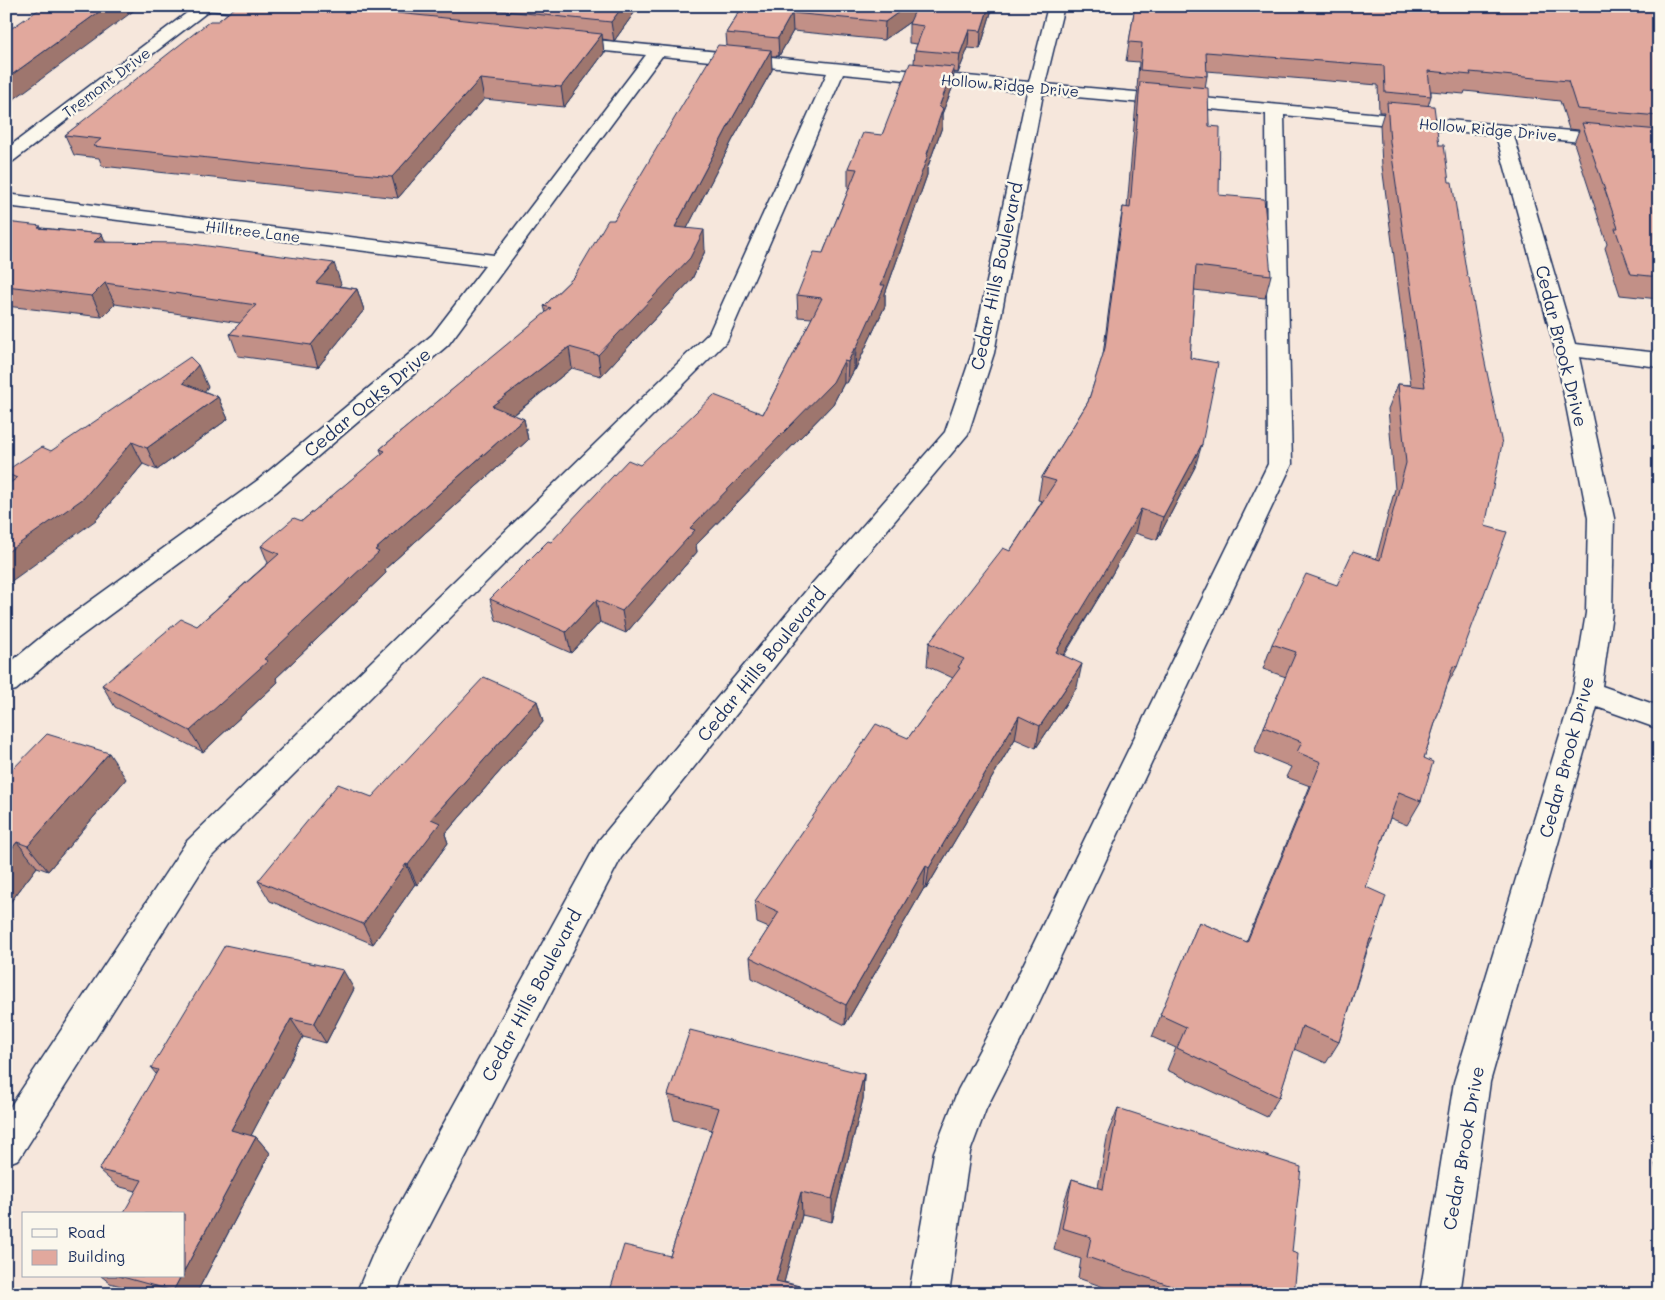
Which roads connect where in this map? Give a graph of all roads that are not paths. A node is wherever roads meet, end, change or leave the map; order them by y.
1 (206, 6) edge
2 (212, 6) edge
3 (1056, 6) edge
4 (290, 14) edge
5 (553, 41) edge
6 (657, 52) junction
7 (837, 69) junction
8 (1036, 88) junction
9 (1275, 110) junction
10 (1504, 131) junction
11 (1659, 144) edge
12 (6, 158) edge
13 (6, 200) edge
14 (500, 262) junction
15 (1566, 348) junction
16 (1659, 360) edge
17 (6, 682) edge
18 (1587, 692) junction
19 (1659, 718) edge
20 (6, 1146) edge
21 (376, 1294) edge
22 (929, 1294) edge
23 (1440, 1294) edge

1 - 12 street, Tremont Drive
2 - 4 street
3 - 8 street, Cedar Hills Boulevard
5 - 6 street, Hollow Ridge Drive
6 - 7 street, Hollow Ridge Drive
6 - 14 street, Cedar Oaks Drive
7 - 8 street, Hollow Ridge Drive
7 - 20 street
8 - 9 street, Hollow Ridge Drive
8 - 21 street, Cedar Hills Boulevard
9 - 10 street, Hollow Ridge Drive
9 - 22 street
10 - 11 street, Hollow Ridge Drive
10 - 15 street, Cedar Brook Drive
13 - 14 street, Hilltree Lane
14 - 17 street, Cedar Oaks Drive
15 - 16 street
15 - 18 street, Cedar Brook Drive
18 - 19 street
18 - 23 street, Cedar Brook Drive

